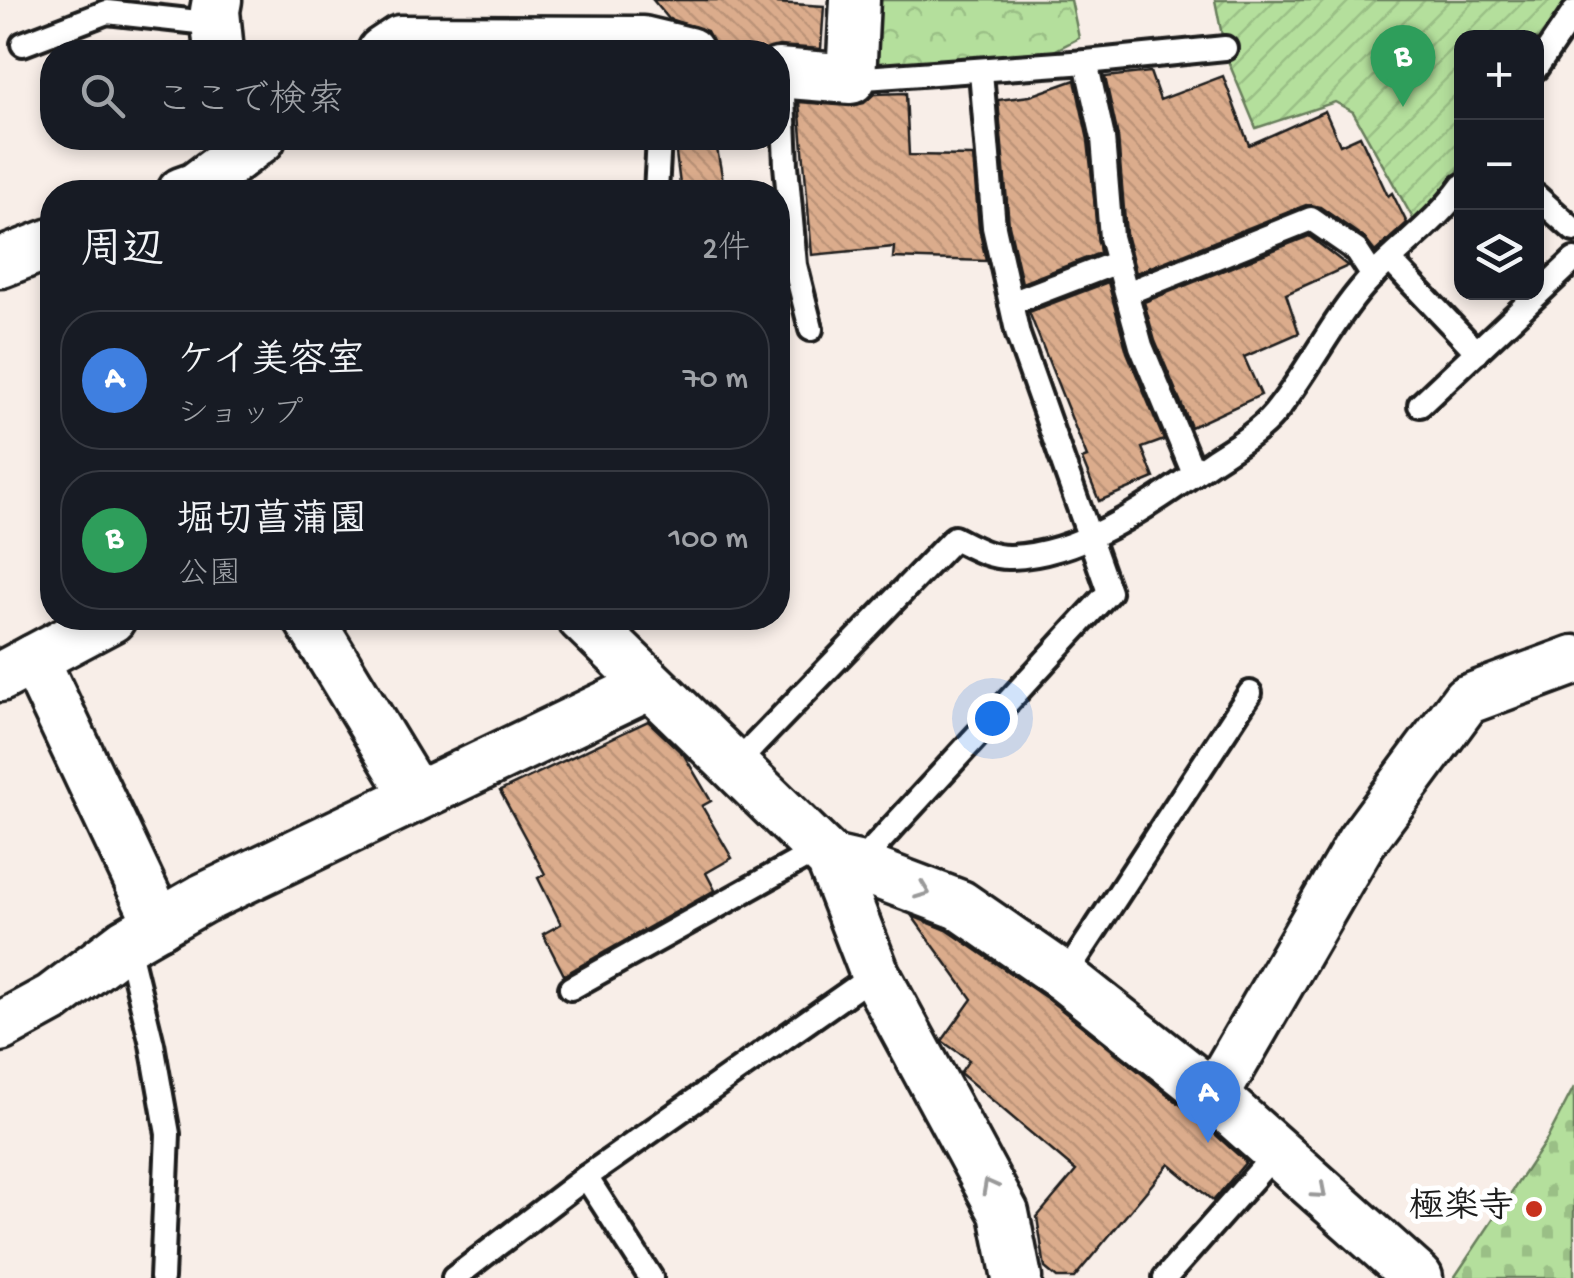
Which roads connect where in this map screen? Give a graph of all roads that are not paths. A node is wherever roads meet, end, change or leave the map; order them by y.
1 (855, 0) edge
2 (1574, 12) edge
3 (217, 26) edge
4 (22, 44) dead end
5 (1225, 48) dead end
6 (1544, 56) edge
7 (1086, 62) junction
8 (981, 72) junction
9 (790, 75) edge
10 (850, 79) junction
11 (658, 150) edge
12 (786, 150) edge
13 (239, 157) edge
14 (206, 180) edge
15 (657, 180) edge
16 (789, 180) edge
17 (790, 193) edge
18 (1454, 198) edge
19 (1544, 203) edge
20 (1574, 230) edge
21 (40, 248) edge
22 (1574, 260) edge
23 (1118, 262) junction
24 (0, 263) edge
25 (1382, 268) junction
26 (1127, 293) junction
27 (1012, 303) junction
28 (812, 329) dead end
29 (1477, 352) junction
30 (1420, 406) dead end
31 (1194, 474) junction
32 (1088, 536) junction
33 (89, 630) edge
34 (315, 630) edge
35 (594, 630) edge
36 (1574, 660) edge
37 (17, 668) edge
38 (650, 685) junction
39 (1250, 692) dead end
40 (735, 765) junction
41 (416, 796) junction
42 (836, 858) junction
43 (143, 933) junction
44 (876, 974) junction
45 (1064, 977) junction
46 (572, 988) dead end
47 (0, 1027) edge
48 (1214, 1096) junction
49 (1276, 1154) junction
50 (586, 1177) junction
51 (1408, 1275) edge
52 (162, 1278) edge
53 (454, 1278) edge
54 (651, 1278) edge
55 (1017, 1278) edge
56 (1165, 1278) edge

1 - 10 street
2 - 6 lane
3 - 4 lane
5 - 7 lane
7 - 8 lane
7 - 23 lane
8 - 10 lane
8 - 27 lane
9 - 10 street
11 - 15 lane
12 - 16 lane
13 - 14 street
17 - 28 lane
18 - 25 lane
19 - 20 lane
21 - 24 street
22 - 29 lane
23 - 26 lane
23 - 27 lane
25 - 26 lane
25 - 29 lane
25 - 31 lane
26 - 31 lane
27 - 32 lane
29 - 30 lane
31 - 32 lane
32 - 40 lane
32 - 42 lane
33 - 37 street
34 - 41 street
35 - 38 street
36 - 48 street
37 - 43 street
38 - 40 street
38 - 41 street
39 - 45 lane
40 - 42 street
41 - 43 street
42 - 44 street
42 -> 45 street
42 - 46 lane
43 - 47 street
43 - 52 lane
44 - 50 lane
55 -> 44 street
45 - 48 street
48 - 49 street
49 -> 51 street
49 - 56 lane
50 - 53 lane
50 - 54 lane

